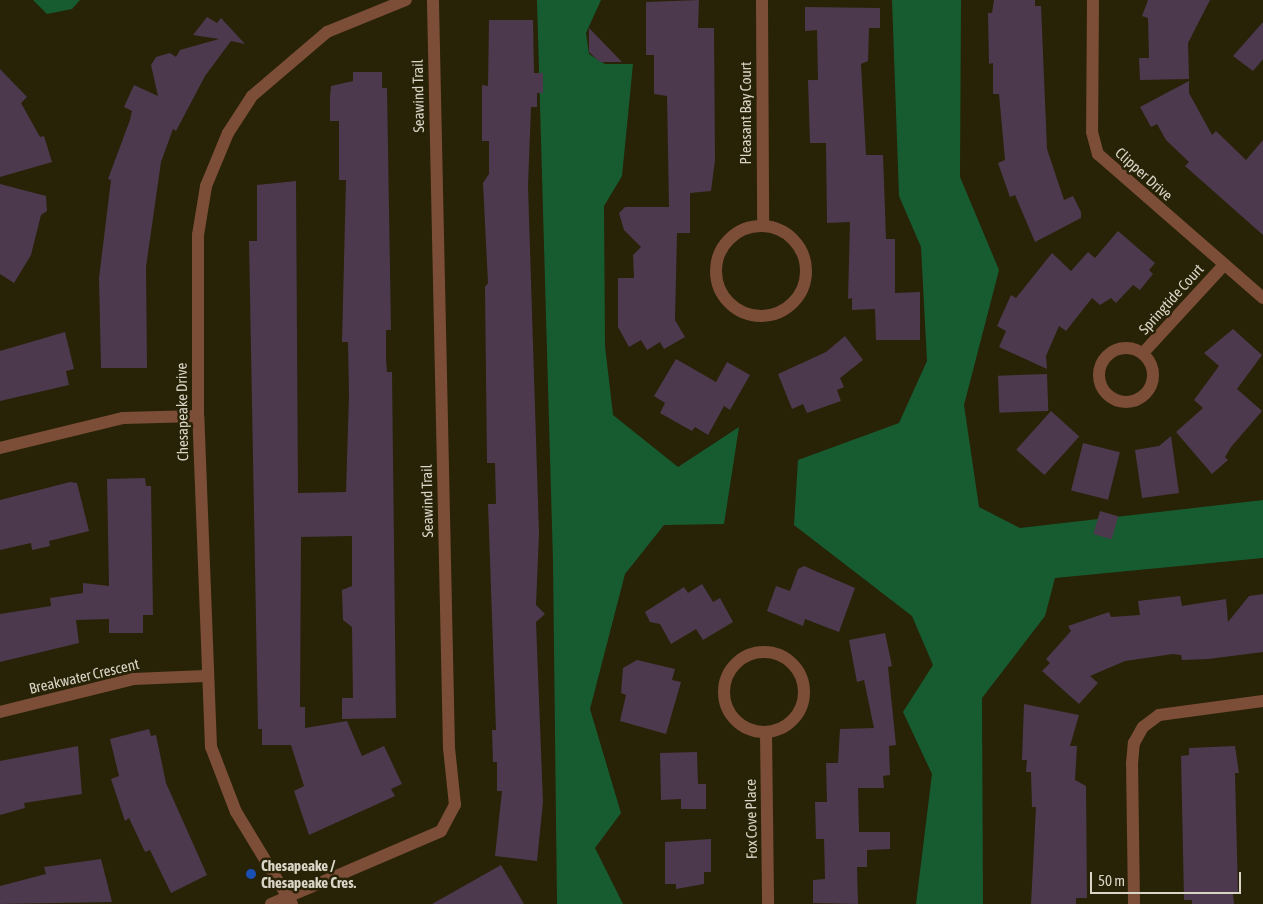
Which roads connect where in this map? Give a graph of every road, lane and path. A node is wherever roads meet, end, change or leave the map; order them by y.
1 (406, 0) edge
2 (433, 0) edge
3 (762, 0) edge
4 (1093, 0) edge
5 (763, 225) junction
6 (1223, 266) junction
7 (1263, 298) edge
8 (1143, 353) junction
9 (198, 416) junction
10 (0, 448) edge
11 (205, 676) junction
12 (1263, 701) edge
13 (0, 712) edge
14 (766, 733) junction
15 (290, 900) edge
16 (271, 904) edge
17 (768, 904) edge
18 (1134, 904) edge

1 - 9 street, Chesapeake Drive
2 - 15 street, Seawind Trail
3 - 5 street, Pleasant Bay Court
4 - 6 street, Clipper Drive
5 - 5 street
6 - 7 street, Clipper Drive
6 - 8 street, Springtide Court
8 - 8 street, Springtide Court
9 - 10 street
9 - 11 street, Chesapeake Drive
11 - 13 street, Breakwater Crescent
11 - 15 street, Chesapeake Drive
12 - 18 street
14 - 14 street
14 - 17 street, Fox Cove Place
15 - 16 street, Seawind Trail

